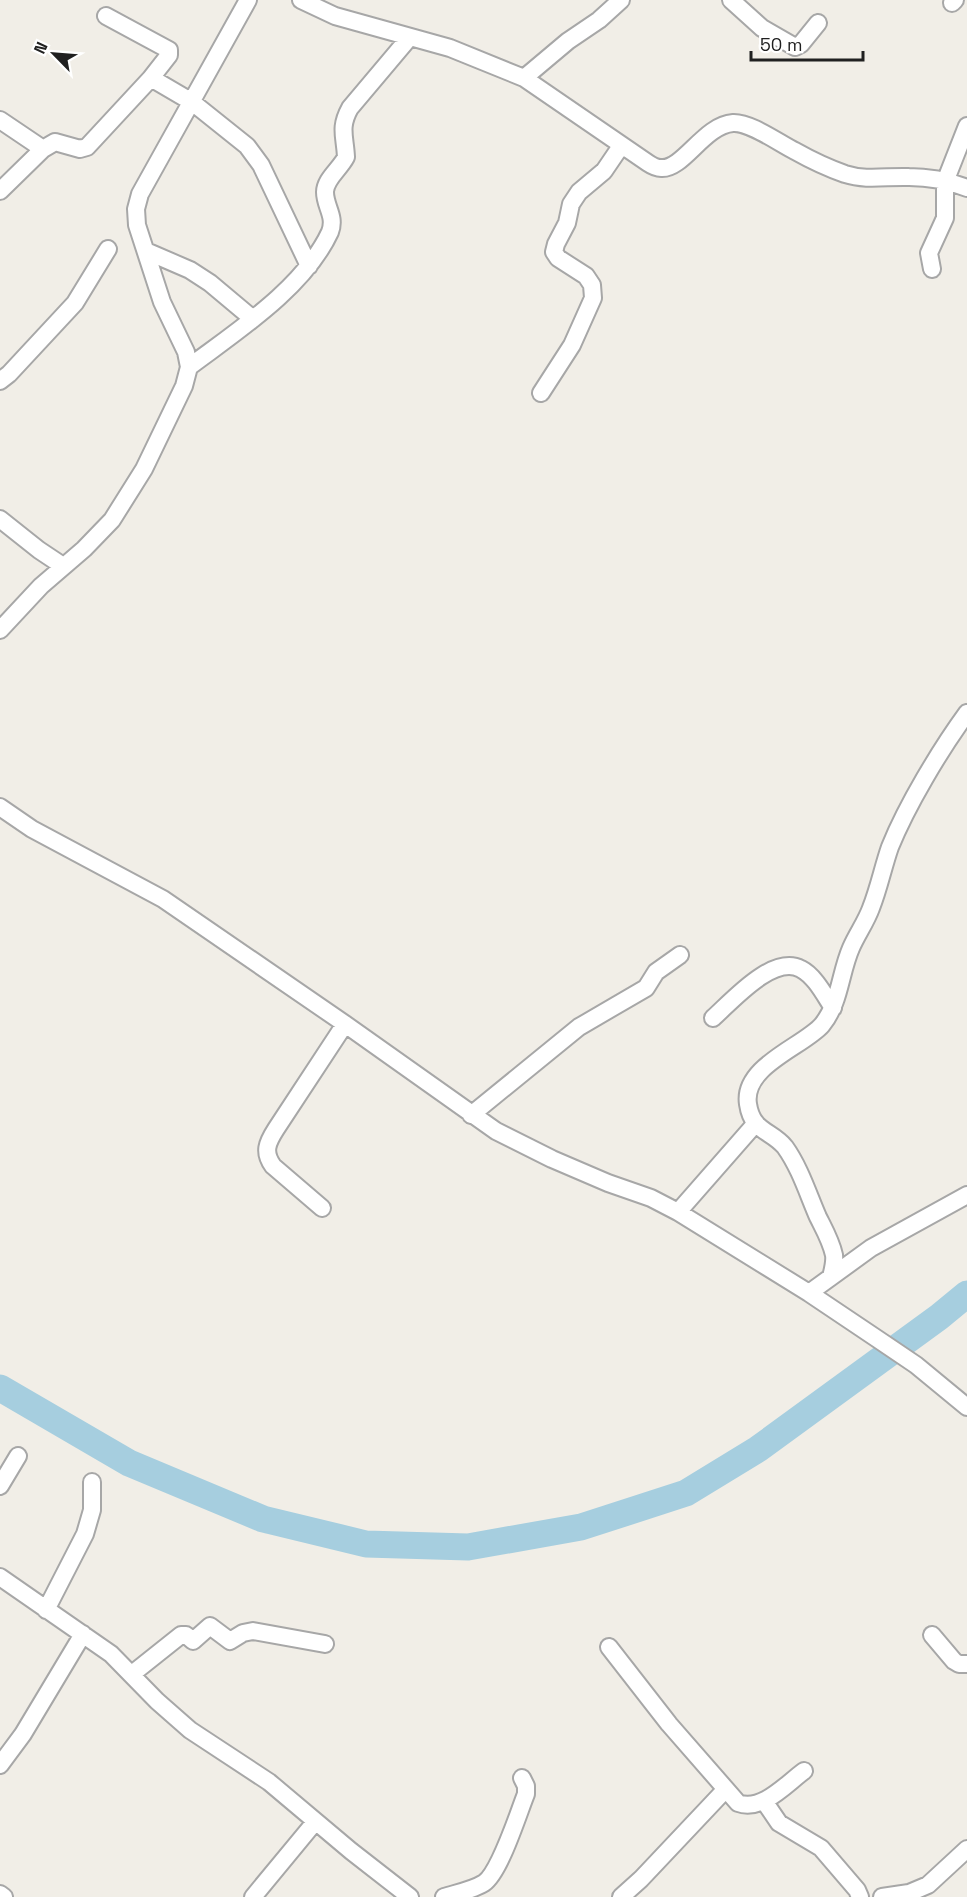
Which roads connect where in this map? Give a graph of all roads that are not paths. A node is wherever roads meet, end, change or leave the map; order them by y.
1 (248, 0) edge
2 (301, 0) edge
3 (621, 0) edge
4 (731, 0) edge
5 (105, 16) dead end
6 (818, 23) dead end
7 (409, 38) junction
8 (151, 78) junction
9 (524, 78) junction
10 (192, 102) junction
11 (0, 120) edge
12 (967, 126) edge
13 (621, 146) junction
14 (43, 148) junction
15 (945, 182) junction
16 (967, 188) edge
17 (0, 191) edge
18 (108, 249) dead end
19 (146, 251) junction
20 (309, 266) junction
21 (932, 268) dead end
22 (253, 319) junction
23 (189, 367) junction
24 (0, 381) edge
25 (541, 393) dead end
26 (0, 519) edge
27 (63, 566) junction
28 (0, 630) edge
29 (967, 713) edge
30 (0, 807) edge
31 (680, 955) dead end
32 (833, 1008) junction
33 (713, 1018) dead end
34 (345, 1024) junction
35 (471, 1115) junction
36 (756, 1124) junction
37 (967, 1196) edge
38 (322, 1208) dead end
39 (678, 1212) junction
40 (831, 1277) junction
41 (809, 1293) junction
42 (967, 1407) edge
43 (18, 1456) dead end
44 (93, 1482) dead end
45 (0, 1486) edge
46 (0, 1577) edge
47 (46, 1610) junction
48 (83, 1635) junction
49 (932, 1635) dead end
50 (325, 1644) dead end
51 (609, 1647) dead end
52 (967, 1664) edge
53 (132, 1674) junction
54 (0, 1765) edge
55 (804, 1771) dead end
56 (522, 1778) dead end
57 (725, 1790) junction
58 (764, 1801) junction
59 (315, 1822) junction
60 (967, 1849) edge
61 (0, 1894) edge
62 (4, 1897) edge
63 (253, 1897) edge
64 (410, 1897) edge
65 (444, 1897) edge
66 (621, 1897) edge
67 (860, 1897) edge
68 (882, 1897) edge

1 - 10 street
2 - 7 street
3 - 9 street
4 - 6 street
5 - 8 street
7 - 9 street
7 - 20 street
8 - 10 street
8 - 14 street
9 - 13 street
10 - 19 street
10 - 20 street
11 - 14 street
12 - 15 street
13 - 15 street
13 - 25 street
14 - 17 street
15 - 16 street
15 - 21 street
18 - 24 street
19 - 22 street
19 - 23 street
20 - 22 street
22 - 23 street
23 - 27 street
26 - 27 street
27 - 28 street
29 - 32 street
30 - 34 street
31 - 35 street
32 - 33 street
32 - 36 street
34 - 35 street
34 - 38 street
35 - 39 street
36 - 39 street
36 - 40 street
37 - 40 street
39 - 41 street
40 - 41 street
41 - 42 street
43 - 45 street
44 - 47 street
46 - 47 street
47 - 48 street
48 - 53 street
48 - 54 street
49 - 52 street
50 - 53 street
51 - 57 street
53 - 59 street
55 - 58 street
56 - 65 street
57 - 58 street
57 - 66 street
58 - 67 street
59 - 63 street
59 - 64 street
60 - 68 street
61 - 62 street

